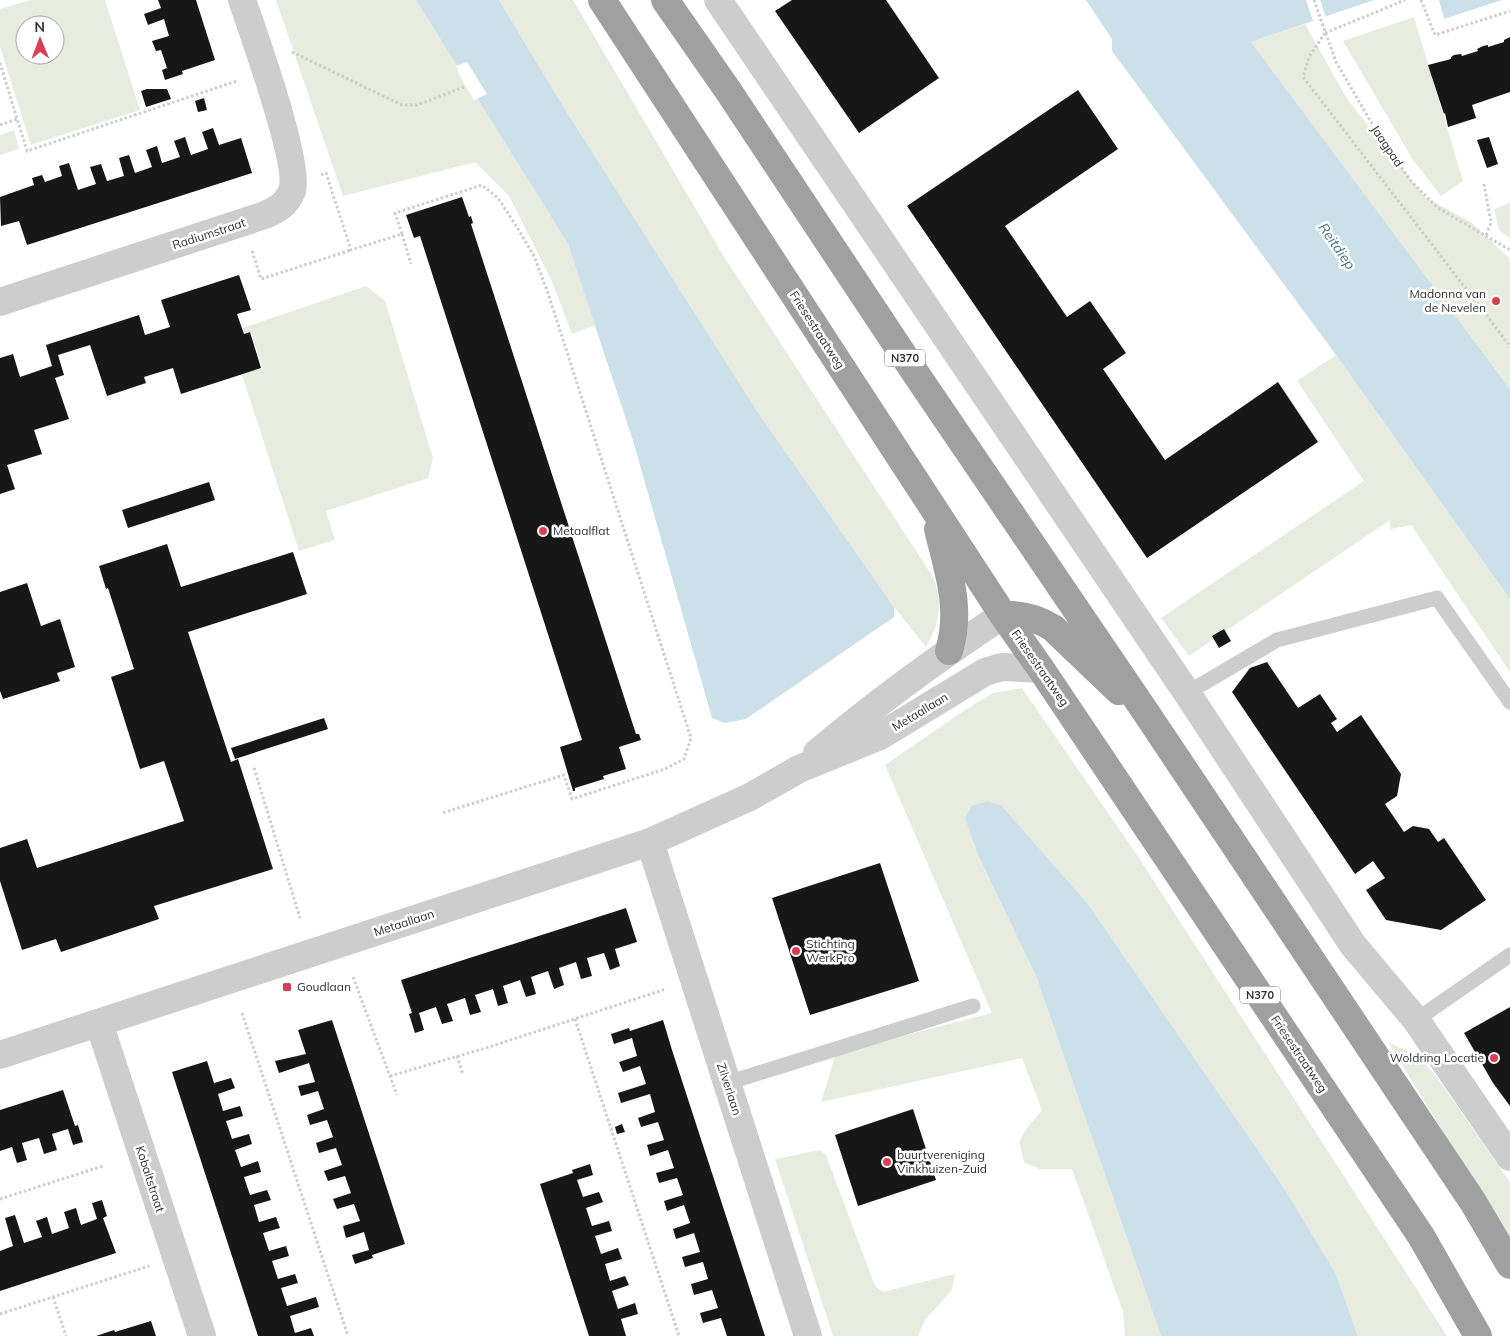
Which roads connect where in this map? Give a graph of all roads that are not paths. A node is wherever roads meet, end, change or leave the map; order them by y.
1 (242, 0) edge
2 (602, 0) edge
3 (665, 0) edge
4 (718, 0) edge
5 (0, 302) edge
6 (932, 508) junction
7 (1003, 615) junction
8 (949, 651) junction
9 (1041, 669) junction
10 (1187, 694) junction
11 (1510, 702) edge
12 (1147, 714) junction
13 (799, 769) junction
14 (650, 842) junction
15 (1510, 955) edge
16 (973, 1006) dead end
17 (1416, 1020) junction
18 (99, 1022) junction
19 (0, 1055) edge
20 (727, 1083) junction
21 (1510, 1157) edge
22 (1510, 1265) edge
23 (202, 1336) edge
24 (808, 1336) edge
25 (1478, 1336) edge

1 - 5 street, Radiumstraat
2 - 6 highway, Friesestraatweg / N370
3 - 12 highway, N370
4 - 10 street
6 - 7 highway, Friesestraatweg / N370
6 - 8 highway
7 - 8 street, Metaallaan
7 - 9 highway, Friesestraatweg / N370
7 - 12 highway
8 - 13 street, Metaallaan
9 - 13 street, Metaallaan
9 - 25 highway, Friesestraatweg / N370
10 - 11 lane
10 - 17 street
12 - 22 highway, N370
13 - 14 street, Metaallaan
14 - 18 street, Metaallaan
14 - 20 street, Zilverlaan
15 - 17 lane
16 - 20 lane
17 - 21 street
18 - 19 street, Metaallaan
18 - 23 street, Kobaltstraat
20 - 24 street, Zilverlaan

